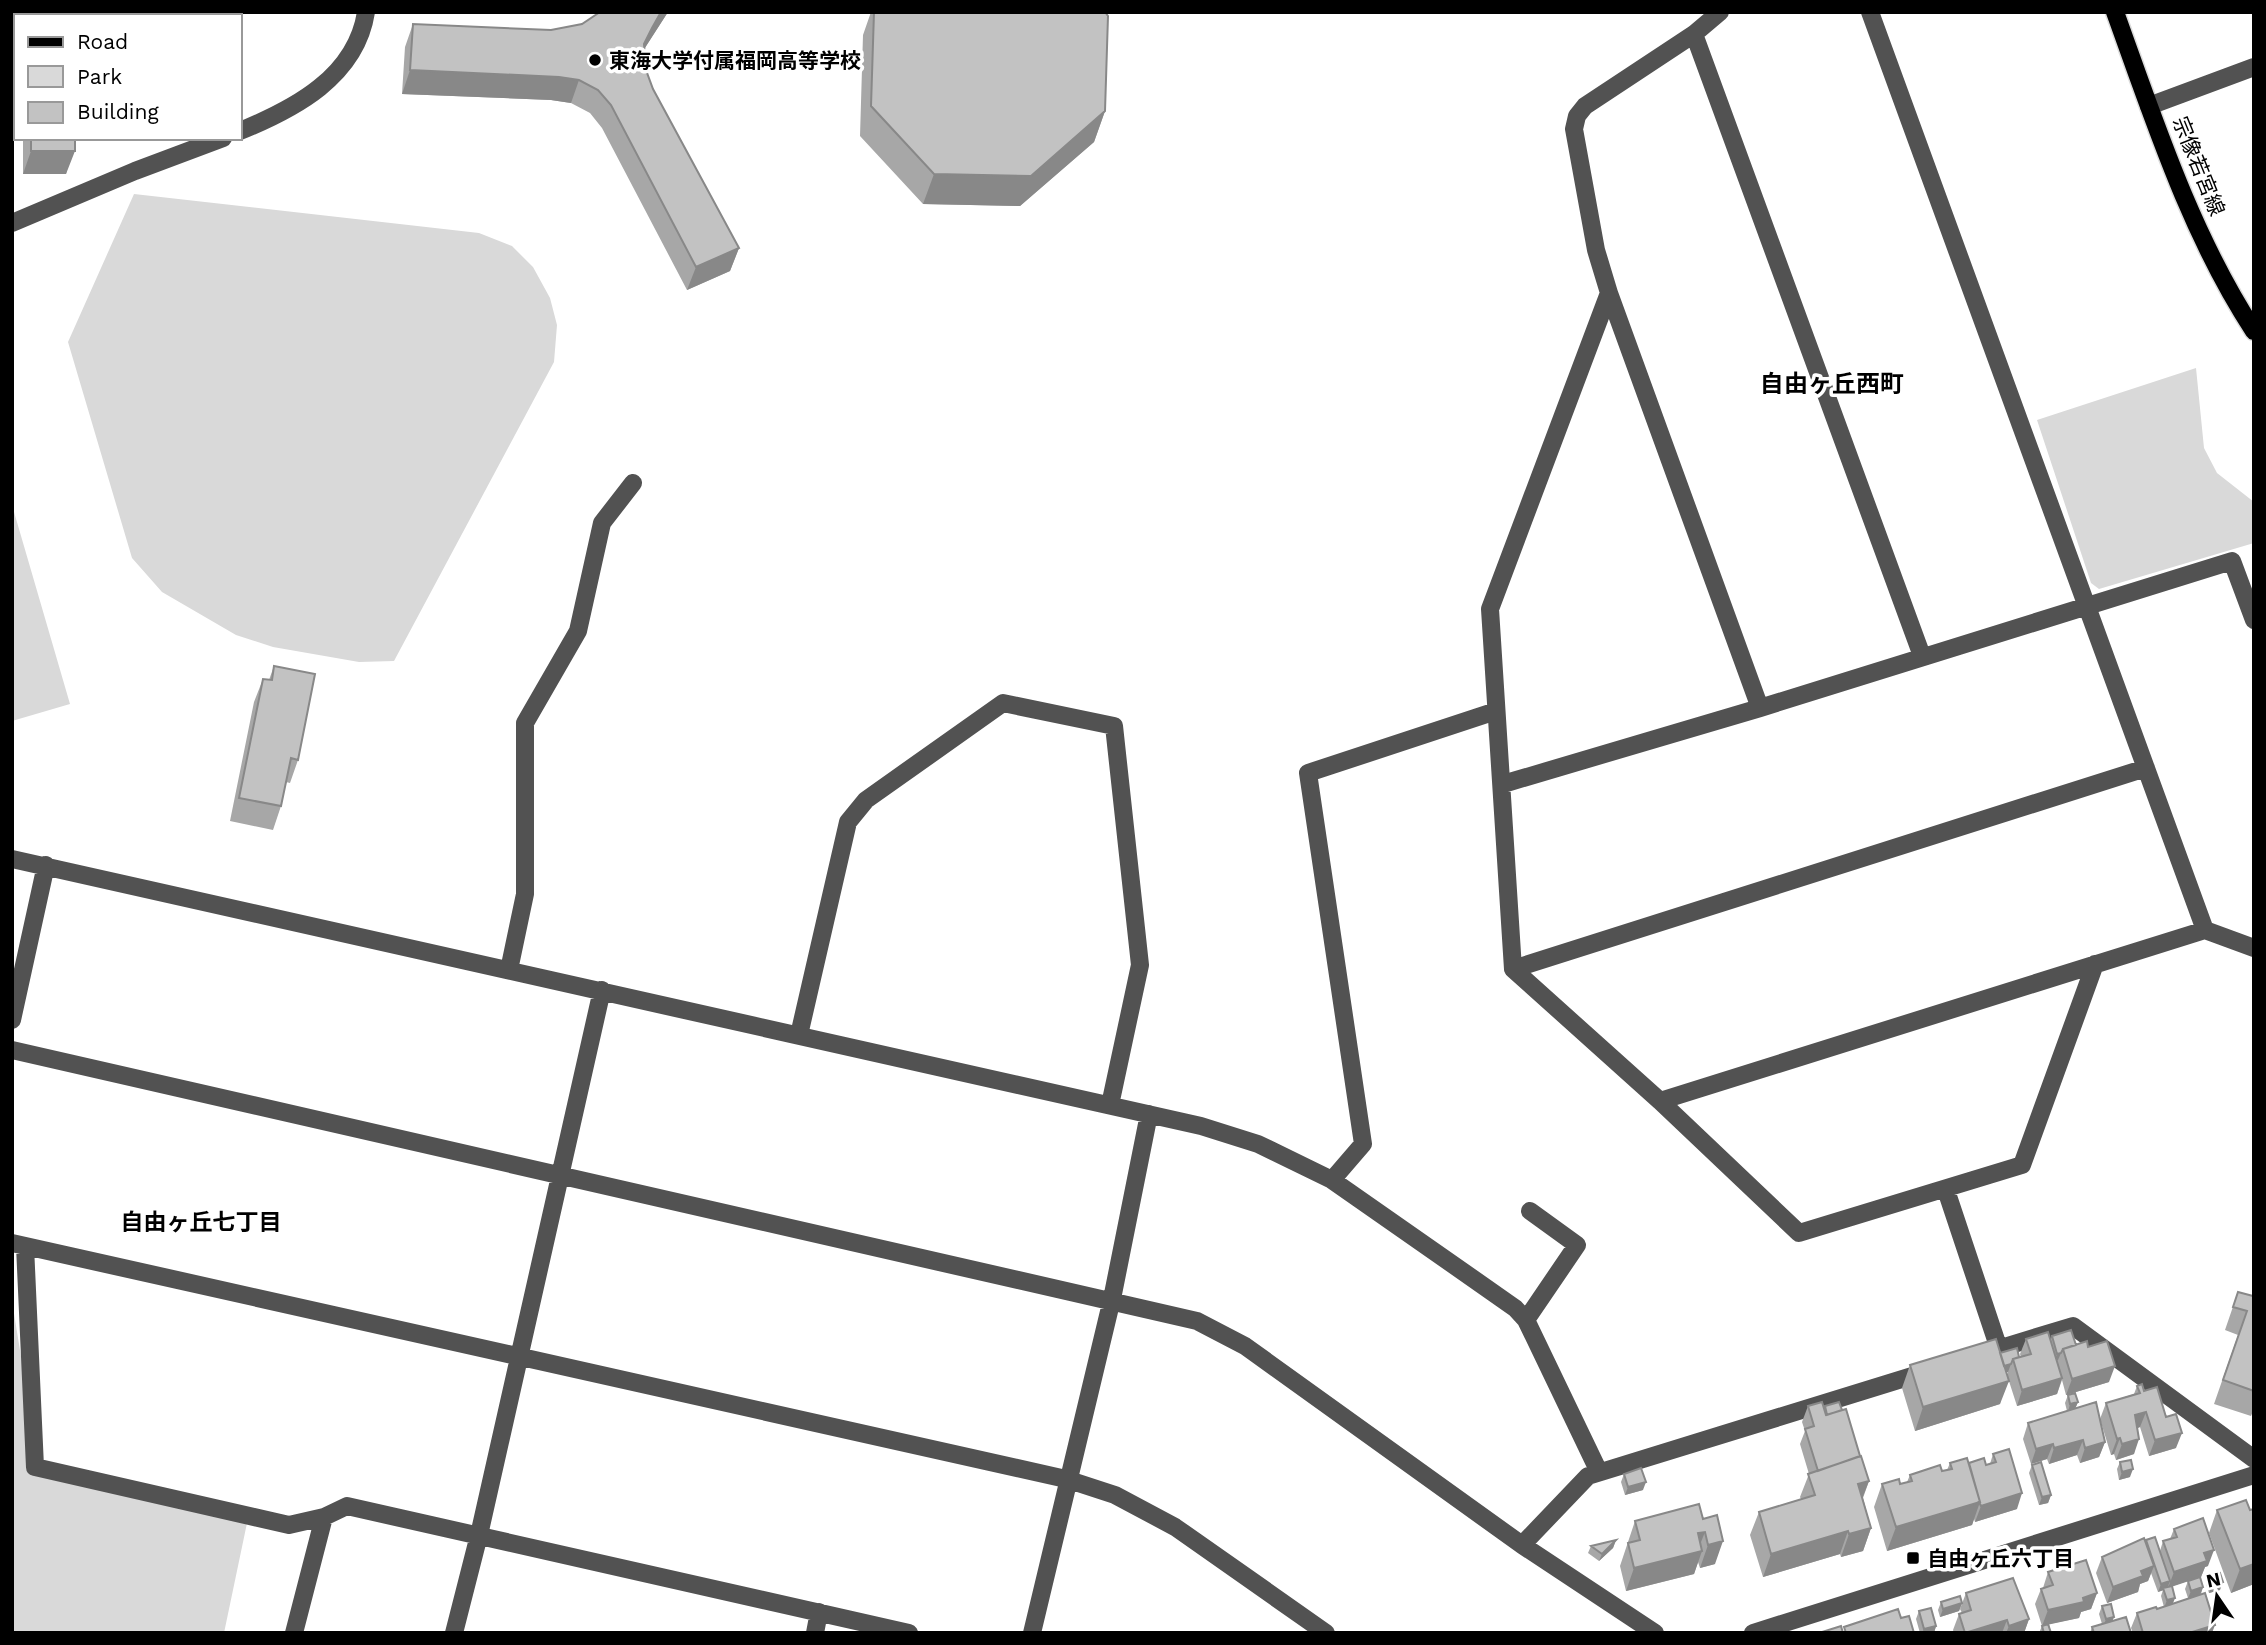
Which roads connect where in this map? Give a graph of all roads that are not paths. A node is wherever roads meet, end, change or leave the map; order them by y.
1 (366, 12) edge
2 (1720, 12) edge
3 (1870, 12) edge
4 (2115, 12) edge
5 (1694, 34) junction
6 (2254, 67) edge
7 (2149, 106) junction
8 (242, 130) edge
9 (218, 140) edge
10 (12, 223) edge
11 (1609, 293) junction
12 (2254, 331) edge
13 (633, 483) dead end
14 (2088, 604) junction
15 (2254, 620) edge
16 (1922, 656) junction
17 (1760, 708) junction
18 (1496, 711) junction
19 (2146, 768) junction
20 (1503, 783) junction
21 (12, 859) edge
22 (46, 865) junction
23 (2205, 930) junction
24 (2254, 948) edge
25 (2095, 964) junction
26 (1513, 969) junction
27 (509, 970) junction
28 (603, 990) junction
29 (12, 1020) edge
30 (799, 1035) junction
31 (12, 1050) edge
32 (1660, 1101) junction
33 (1110, 1105) junction
34 (1149, 1114) junction
35 (562, 1175) junction
36 (1332, 1180) junction
37 (1946, 1189) junction
38 (1530, 1211) dead end
39 (18, 1245) edge
40 (1112, 1299) junction
41 (1527, 1320) junction
42 (1999, 1349) junction
43 (520, 1356) junction
44 (2254, 1459) edge
45 (1599, 1472) junction
46 (2254, 1475) edge
47 (1066, 1479) junction
48 (324, 1517) junction
49 (479, 1535) junction
50 (1522, 1545) junction
51 (820, 1612) junction
52 (294, 1633) edge
53 (454, 1633) edge
54 (815, 1633) edge
55 (909, 1633) edge
56 (1032, 1633) edge
57 (1326, 1633) edge
58 (1655, 1633) edge
59 (1753, 1633) edge

1 - 8 street
2 - 5 street
3 - 14 street
4 - 7 main road, 宗像若宮線
5 - 11 street
5 - 16 street
6 - 7 street
7 - 12 main road, 宗像若宮線
9 - 10 street
11 - 17 street
11 - 18 street
13 - 27 street
14 - 15 street
14 - 16 street
14 - 19 street
16 - 17 street
17 - 20 street
18 - 20 street
18 - 36 street
19 - 23 street
19 - 26 street
20 - 26 street
21 - 22 street
22 - 27 street
22 - 29 street
23 - 24 street
23 - 25 street
25 - 32 street
25 - 37 street
26 - 32 street
27 - 28 street
28 - 30 street
28 - 35 street
30 - 33 street
30 - 33 street
31 - 35 street
32 - 37 street
33 - 34 street
34 - 36 street
34 - 40 street
35 - 40 street
35 - 43 street
36 - 41 street
37 - 42 street
38 - 41 street
39 - 43 street
39 - 48 street
40 - 47 street
40 - 50 street
41 - 45 street
42 - 44 street
42 - 45 street
43 - 47 street
43 - 49 street
45 - 50 street
46 - 59 street
47 - 56 street
47 - 57 street
48 - 49 street
48 - 52 street
49 - 51 street
49 - 53 street
50 - 58 street
51 - 54 street
51 - 55 street

